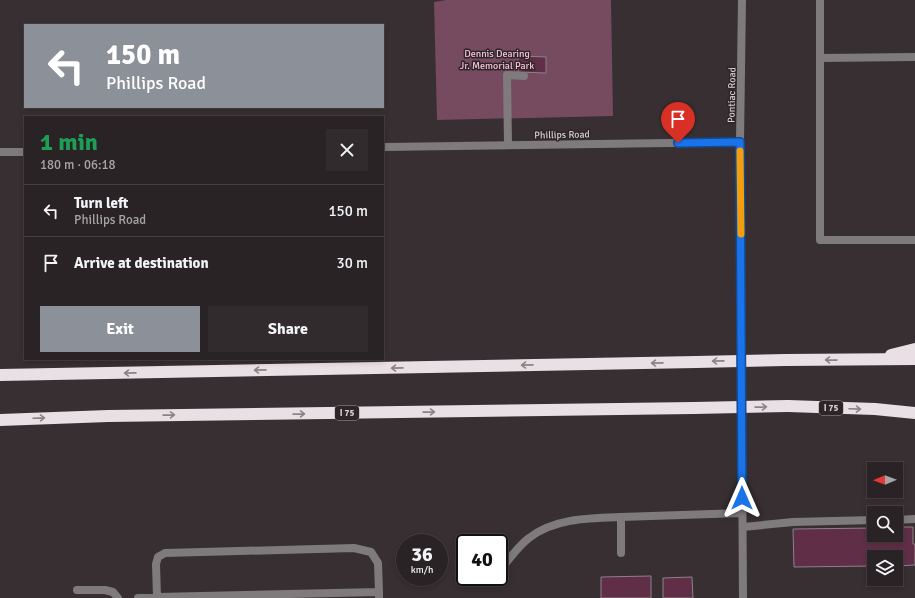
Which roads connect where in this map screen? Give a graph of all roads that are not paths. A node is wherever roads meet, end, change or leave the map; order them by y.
1 (742, 0) edge
2 (820, 0) edge
3 (915, 57) edge
4 (820, 58) junction
5 (524, 76) dead end
6 (740, 142) junction
7 (508, 145) junction
8 (384, 147) edge
9 (0, 152) edge
10 (24, 152) edge
11 (915, 240) edge
12 (915, 349) edge
13 (915, 359) edge
14 (870, 360) junction
15 (0, 375) edge
16 (915, 408) edge
17 (875, 410) junction
18 (915, 413) edge
19 (0, 420) edge
20 (742, 513) junction
21 (621, 517) junction
22 (915, 519) edge
23 (867, 520) edge
24 (903, 520) edge
25 (742, 527) junction
26 (621, 553) dead end
27 (508, 561) edge
28 (78, 590) dead end
29 (379, 595) edge
30 (118, 598) edge
31 (138, 598) edge
32 (157, 598) edge
33 (743, 598) edge

1 - 6 street, Pontiac Road
2 - 4 street
3 - 4 street
4 - 11 street
5 - 7 street
6 - 7 street, Phillips Road
6 - 20 street, Pontiac Road
7 - 8 street, Phillips Road
9 - 10 street
12 - 14 highway
13 - 14 highway
14 -> 15 highway, bridge
16 - 17 highway, I 75
17 - 18 highway
19 -> 17 highway, I 75, bridge
20 - 21 street
20 - 25 street, Pontiac Road
21 - 26 street
21 - 27 street
22 - 24 street
23 - 25 street
25 - 33 street, Pontiac Road
28 - 30 street
29 - 32 street
29 - 32 street
31 - 32 street

